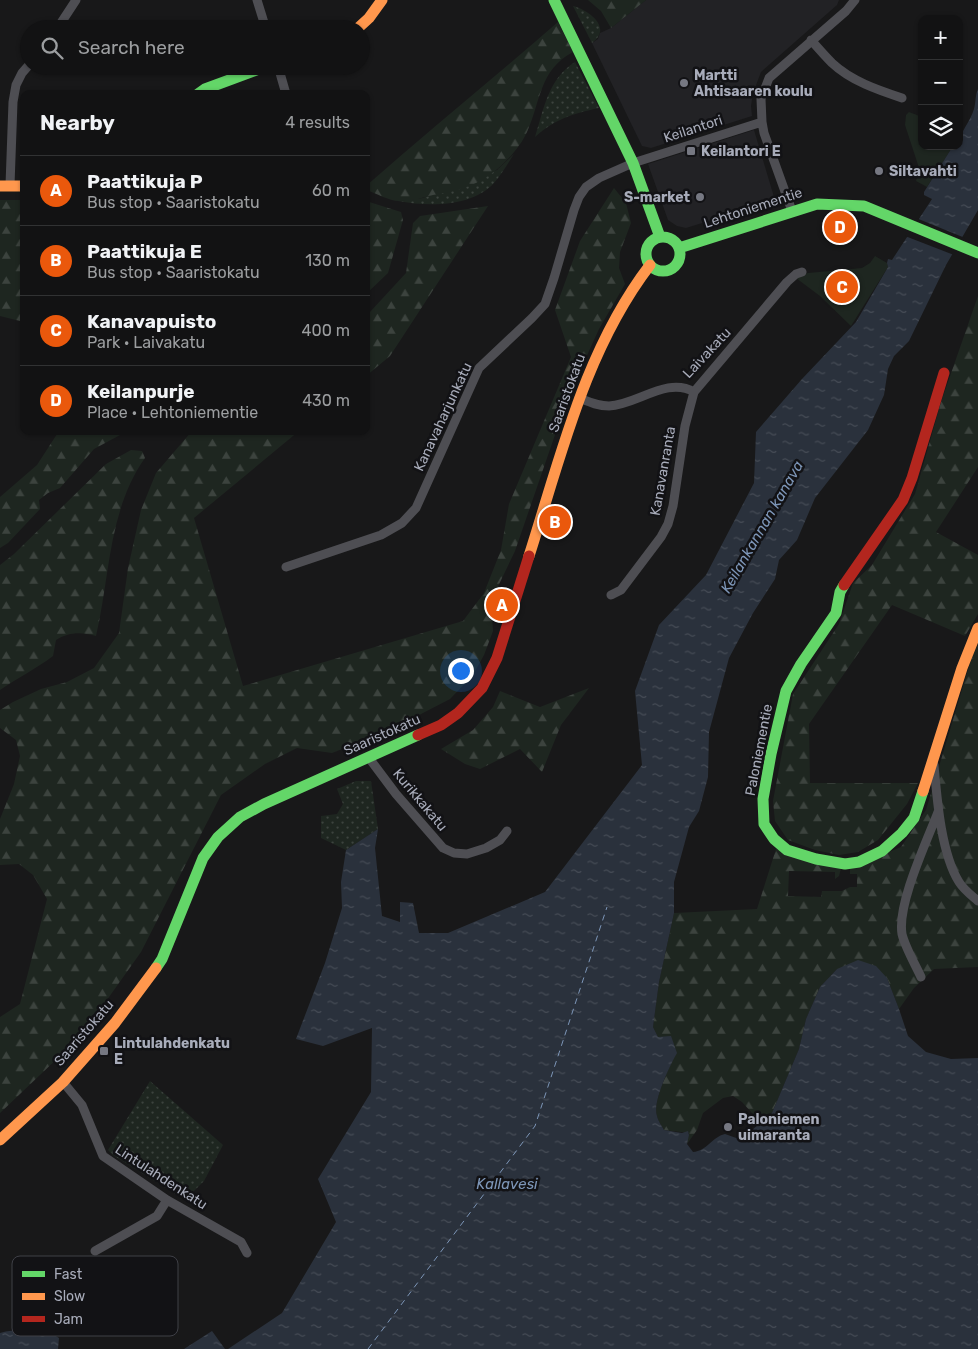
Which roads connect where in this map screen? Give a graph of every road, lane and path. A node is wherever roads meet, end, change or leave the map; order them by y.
1 (76, 0) edge
2 (257, 0) edge
3 (382, 0) edge
4 (554, 0) edge
5 (855, 0) edge
6 (63, 20) edge
7 (263, 20) edge
8 (367, 20) edge
9 (811, 40) junction
10 (22, 75) edge
11 (243, 75) edge
12 (281, 75) edge
13 (204, 90) edge
14 (285, 90) edge
15 (902, 98) dead end
16 (762, 122) junction
17 (633, 163) junction
18 (5, 186) edge
19 (20, 186) edge
20 (792, 210) junction
21 (660, 238) junction
22 (678, 248) junction
23 (978, 253) edge
24 (650, 264) junction
25 (802, 272) dead end
26 (944, 373) dead end
27 (694, 392) junction
28 (579, 398) junction
29 (286, 567) dead end
30 (611, 595) dead end
31 (978, 628) edge
32 (369, 758) junction
33 (933, 762) junction
34 (938, 812) junction
35 (507, 831) dead end
36 (978, 901) edge
37 (921, 977) dead end
38 (62, 1082) junction
39 (0, 1140) edge
40 (167, 1200) junction
41 (95, 1251) dead end
42 (247, 1253) dead end

1 - 6 street
2 - 7 street
3 - 8 main road
4 - 17 main road
5 - 9 street
9 - 15 street
9 - 16 street
10 - 18 street
11 - 13 main road
12 - 14 street
16 - 17 street, Keilantori
16 - 20 street
17 - 21 main road
17 - 29 street, Kanavaharjunkatu
18 - 19 main road
20 - 22 main road, Lehtoniementie
20 - 23 main road, Lehtoniementie
21 - 22 main road
21 - 24 main road
22 - 24 main road
24 - 28 main road, Saaristokatu
25 - 27 street, Laivakatu
26 - 33 main road, Paloniementie
27 - 28 street, Laivakatu
27 - 30 street, Kanavanranta
28 - 32 main road, Saaristokatu
31 - 33 main road, Paloniementie
32 - 35 street, Kurikkakatu
32 - 38 main road, Saaristokatu
33 - 34 street
34 - 36 street
34 - 37 street
38 - 39 main road, Saaristokatu
38 - 40 street, Lintulahdenkatu
40 - 41 street
40 - 42 street, Lintulahdenkatu

